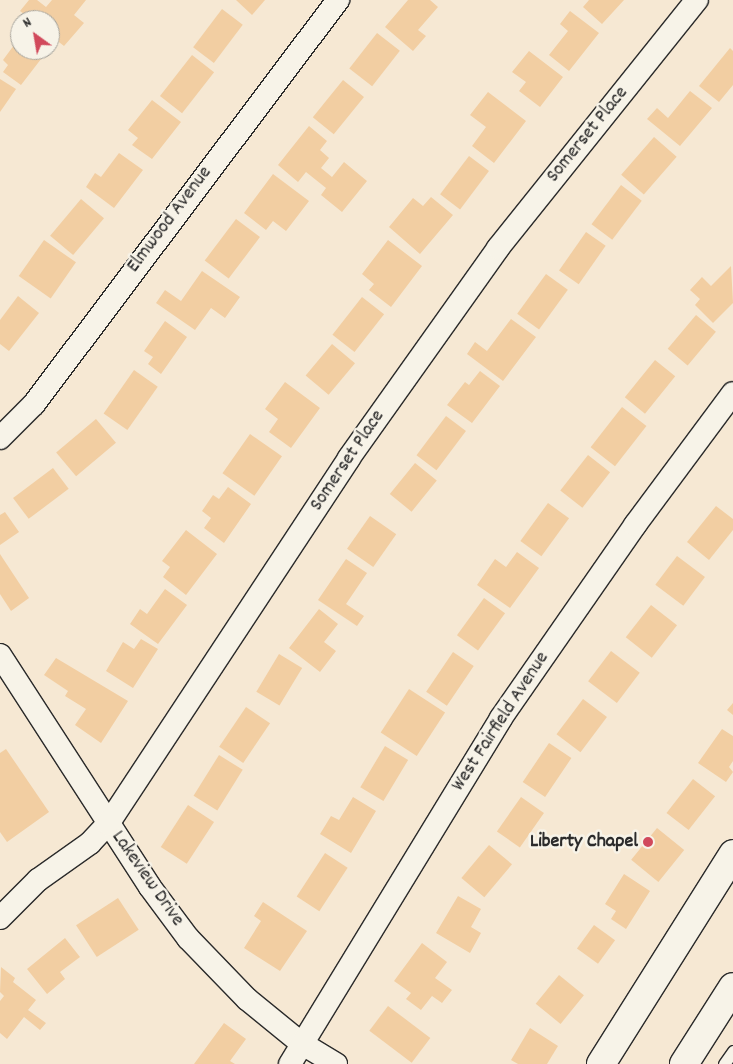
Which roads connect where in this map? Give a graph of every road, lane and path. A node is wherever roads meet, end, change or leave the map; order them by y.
1 (338, 0) edge
2 (698, 0) edge
3 (733, 394) edge
4 (0, 438) edge
5 (0, 655) edge
6 (108, 824) junction
7 (733, 854) edge
8 (0, 918) edge
9 (732, 991) edge
10 (301, 1043) junction
11 (733, 1050) edge
12 (290, 1064) edge
13 (336, 1064) edge
14 (601, 1064) edge
15 (684, 1064) edge
16 (724, 1064) edge

1 - 4 street, Elmwood Avenue
2 - 6 street, Somerset Place
3 - 10 street, West Fairfield Avenue
5 - 6 street, Lakeview Drive
6 - 8 street, Somerset Place
6 - 10 street, Lakeview Drive
7 - 14 street
9 - 15 street
10 - 12 street, West Fairfield Avenue
10 - 13 street, Lakeview Drive
11 - 16 lane

